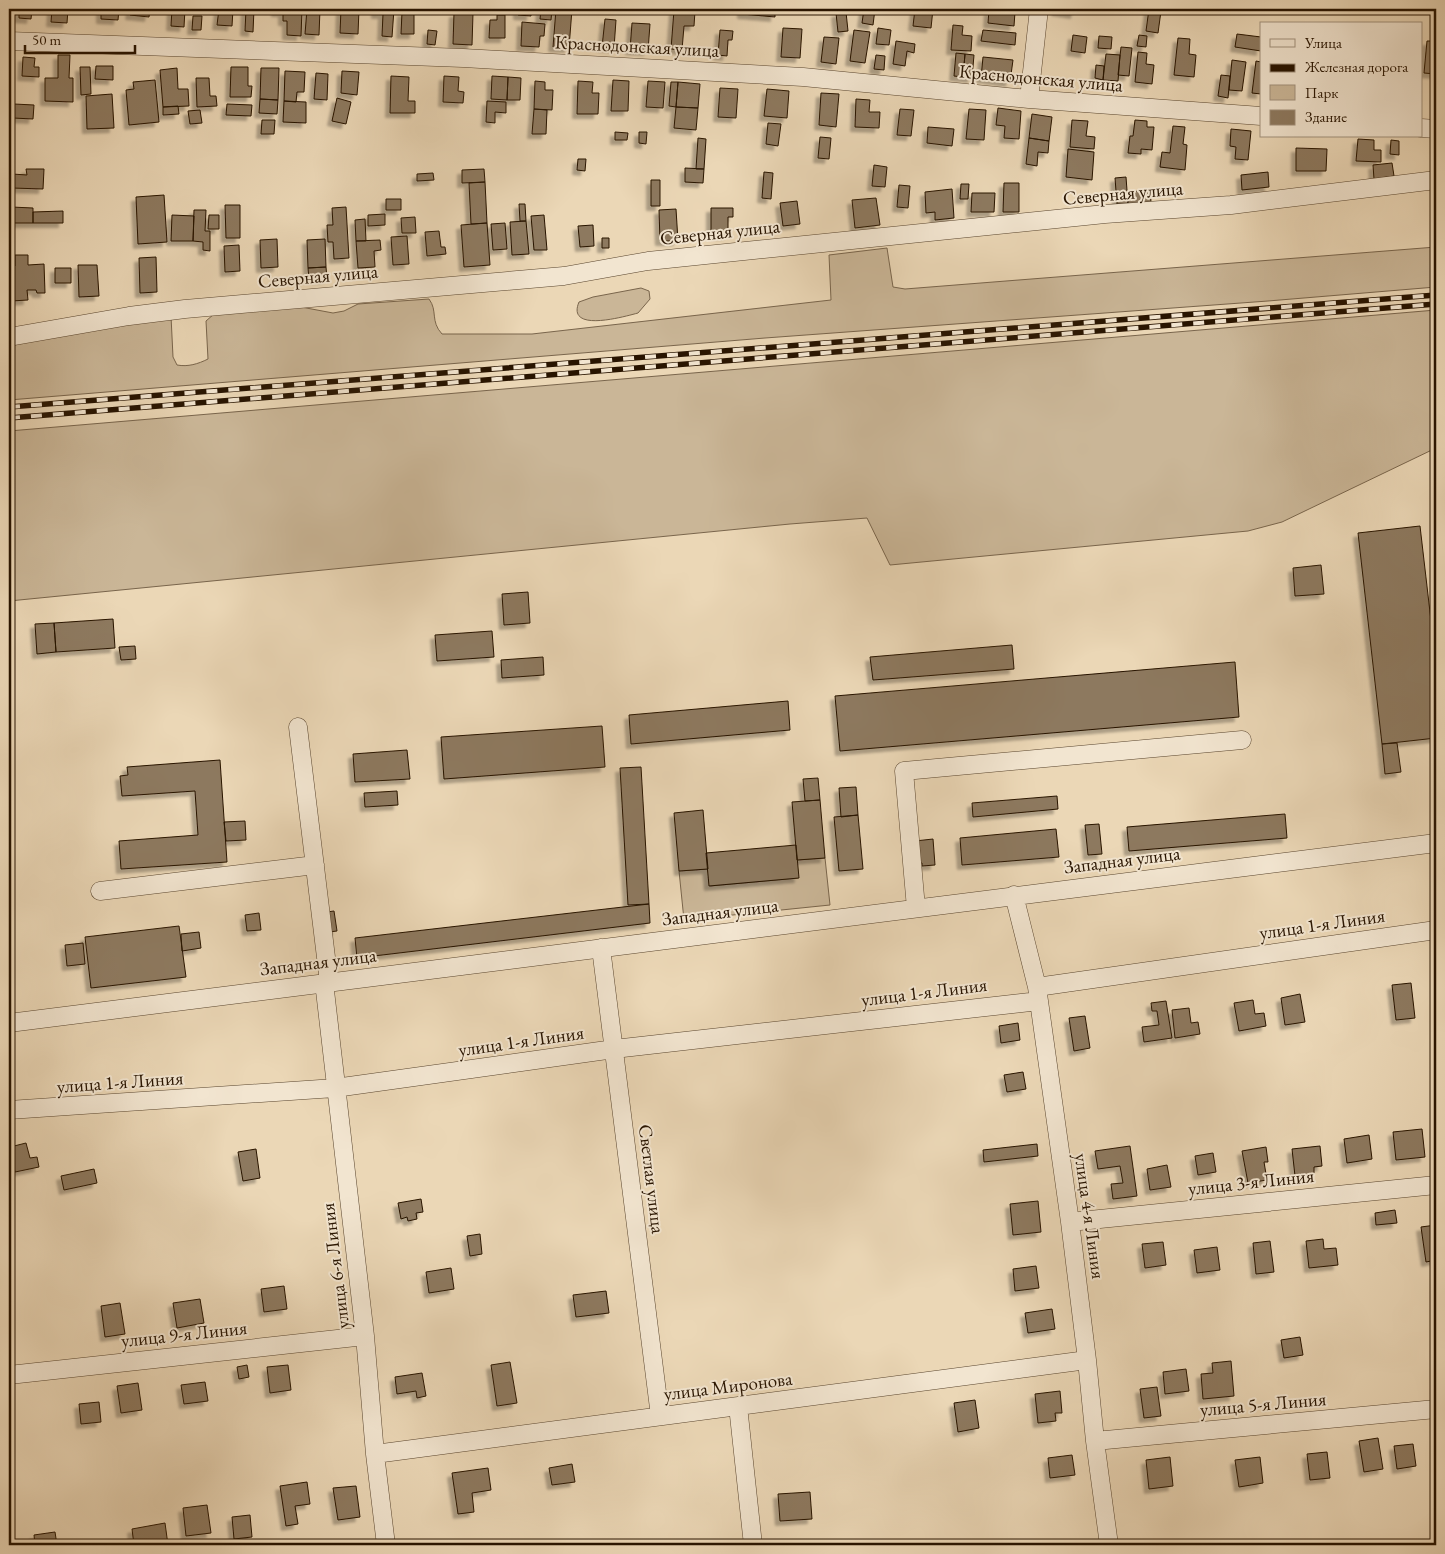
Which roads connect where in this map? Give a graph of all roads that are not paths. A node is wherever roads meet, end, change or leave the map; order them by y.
1 (1039, 9) edge
2 (9, 41) edge
3 (1029, 99) junction
4 (1260, 116) edge
5 (1422, 128) edge
6 (1436, 129) edge
7 (1436, 180) edge
8 (9, 337) edge
9 (298, 727) dead end
10 (1242, 740) dead end
11 (1436, 842) edge
12 (315, 865) junction
13 (100, 891) dead end
14 (1014, 895) junction
15 (916, 908) junction
16 (1436, 930) edge
17 (601, 948) junction
18 (326, 982) junction
19 (1038, 994) junction
20 (9, 1023) edge
21 (614, 1049) junction
22 (336, 1088) junction
23 (9, 1110) edge
24 (1436, 1185) edge
25 (1070, 1222) junction
26 (365, 1336) junction
27 (1087, 1360) junction
28 (9, 1375) edge
29 (738, 1406) junction
30 (1436, 1409) edge
31 (660, 1416) junction
32 (1094, 1441) junction
33 (375, 1454) junction
34 (386, 1545) edge
35 (753, 1545) edge
36 (1109, 1545) edge

1 - 3 street
2 - 3 street, Краснодонская улица
3 - 4 street, Краснодонская улица
5 - 6 street
7 - 8 street, Северная улица
9 - 12 street, улица 6-я Линия
10 - 15 street
11 - 14 street, Западная улица
12 - 13 street
12 - 18 street, улица 6-я Линия
14 - 15 street, Западная улица
14 - 19 street, улица 4-я Линия
15 - 17 street, Западная улица
16 - 19 street, улица 1-я Линия
17 - 18 street, Западная улица
17 - 21 street, Светлая улица
18 - 20 street, Западная улица
18 - 22 street, улица 6-я Линия
19 - 21 street, улица 1-я Линия
19 - 25 street, улица 4-я Линия
21 - 22 street, улица 1-я Линия
21 - 31 street, Светлая улица
22 - 23 street, улица 1-я Линия
22 - 26 street, улица 6-я Линия
24 - 25 street, улица 3-я Линия
25 - 27 street, улица 4-я Линия
26 - 28 street, улица 9-я Линия
26 - 33 street, улица 6-я Линия
27 - 29 street, улица Миронова
27 - 32 street, улица 4-я Линия
29 - 31 street, улица Миронова
29 - 35 street
30 - 32 street, улица 5-я Линия
31 - 33 street, улица Миронова
32 - 36 street, улица 4-я Линия
33 - 34 street, улица 6-я Линия

